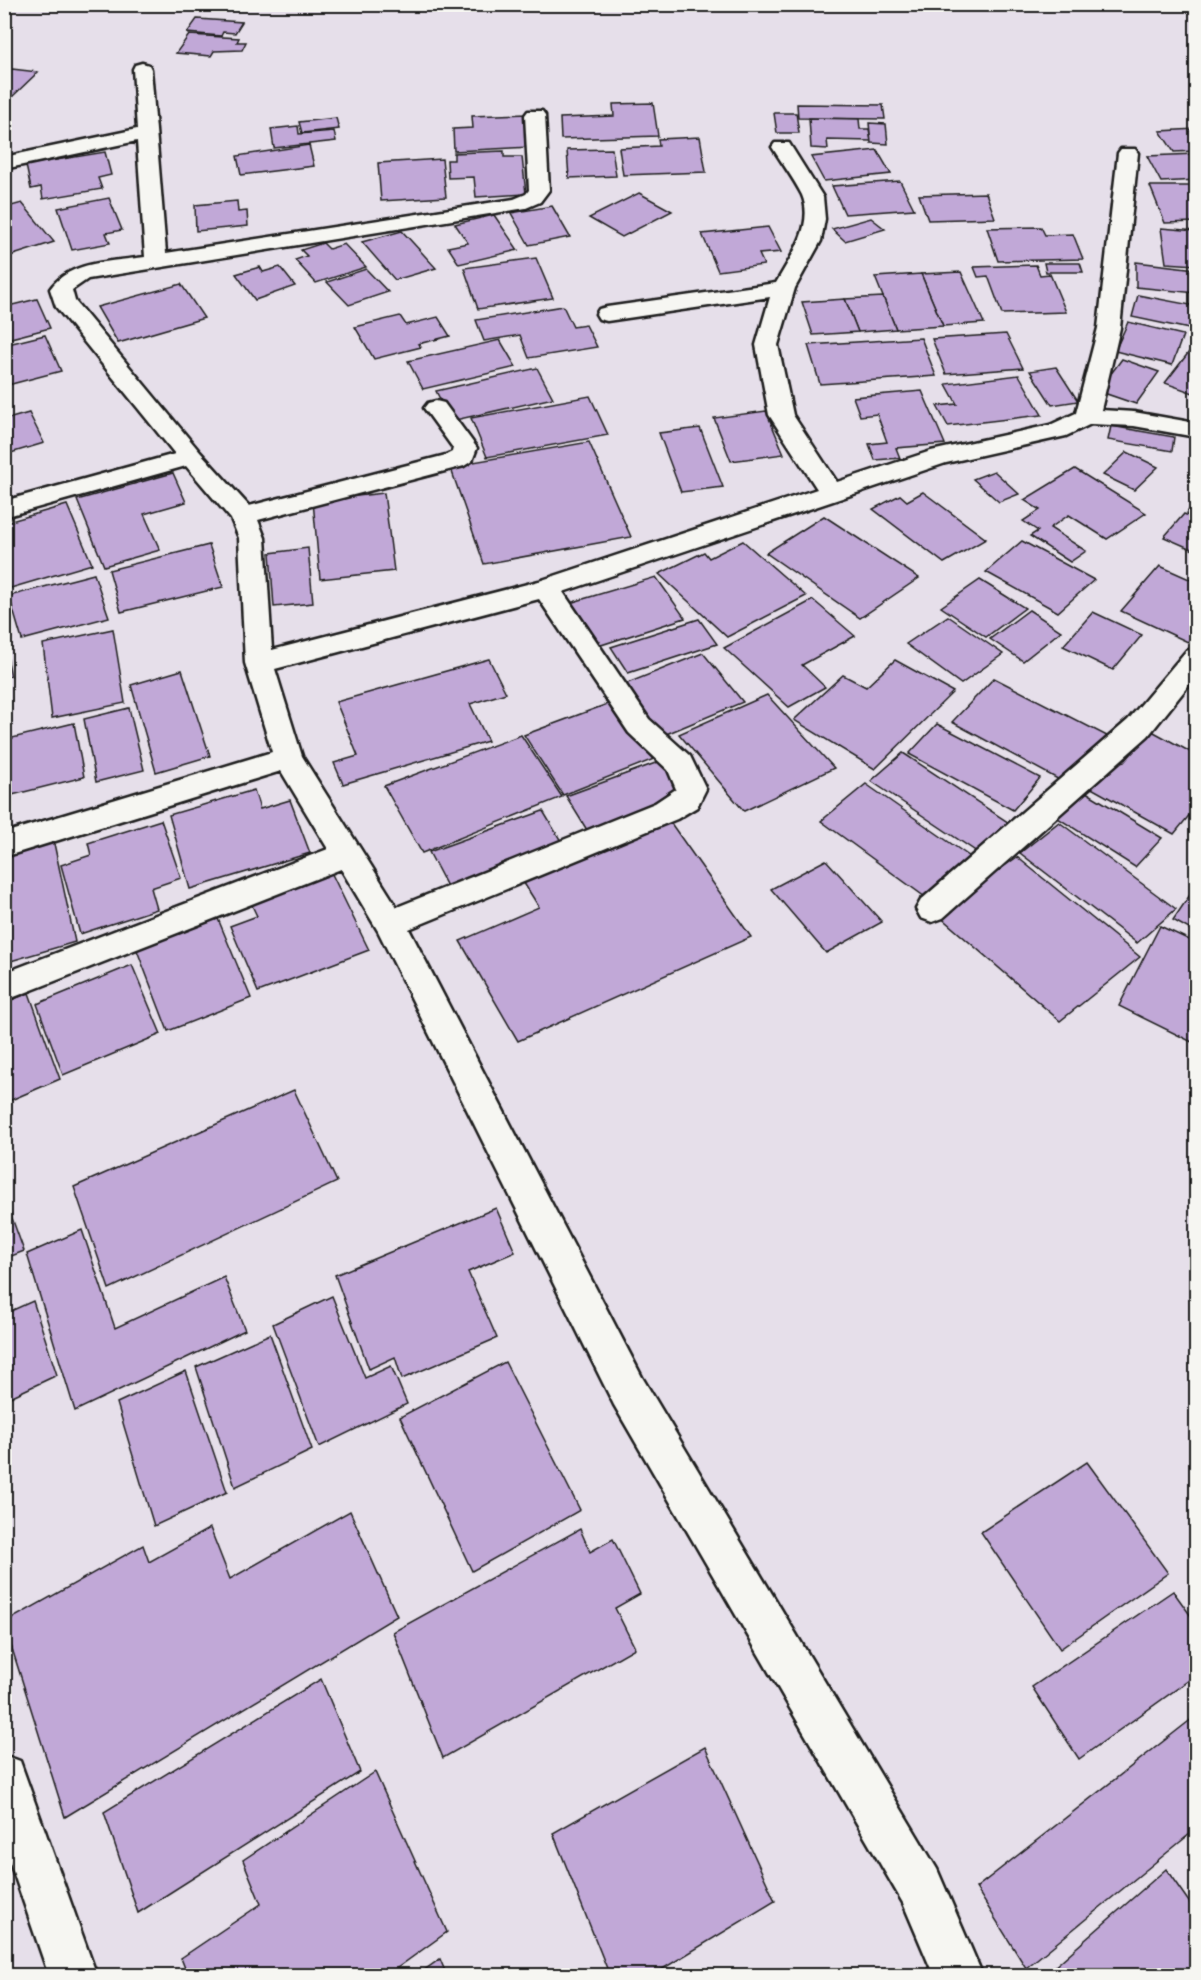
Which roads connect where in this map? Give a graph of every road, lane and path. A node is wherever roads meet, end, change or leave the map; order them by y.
1 (142, 69) dead end
2 (535, 114) dead end
3 (147, 133) junction
4 (782, 147) dead end
5 (1128, 153) dead end
6 (4, 163) edge
7 (156, 262) junction
8 (784, 288) junction
9 (607, 314) dead end
10 (436, 408) dead end
11 (1087, 417) junction
12 (1197, 430) edge
13 (191, 457) junction
14 (831, 491) junction
15 (4, 509) edge
16 (243, 516) junction
17 (546, 588) junction
18 (1197, 658) edge
19 (259, 663) junction
20 (288, 758) junction
21 (4, 844) edge
22 (347, 854) junction
23 (932, 909) dead end
24 (390, 923) junction
25 (4, 987) edge
26 (4, 1777) edge
27 (73, 1976) edge
28 (959, 1976) edge

1 - 3 street
2 - 7 street
3 - 6 street
3 - 7 street
4 - 8 street
5 - 11 street
7 - 13 street
8 - 9 street
8 - 14 street
10 - 16 street
11 - 12 street
11 - 14 street
13 - 15 street
13 - 16 street
14 - 17 street
16 - 19 street
17 - 19 street
17 - 24 street
18 - 23 street
19 - 20 street
20 - 21 street
20 - 22 street
22 - 24 street
22 - 25 street
24 - 28 street
26 - 27 street

